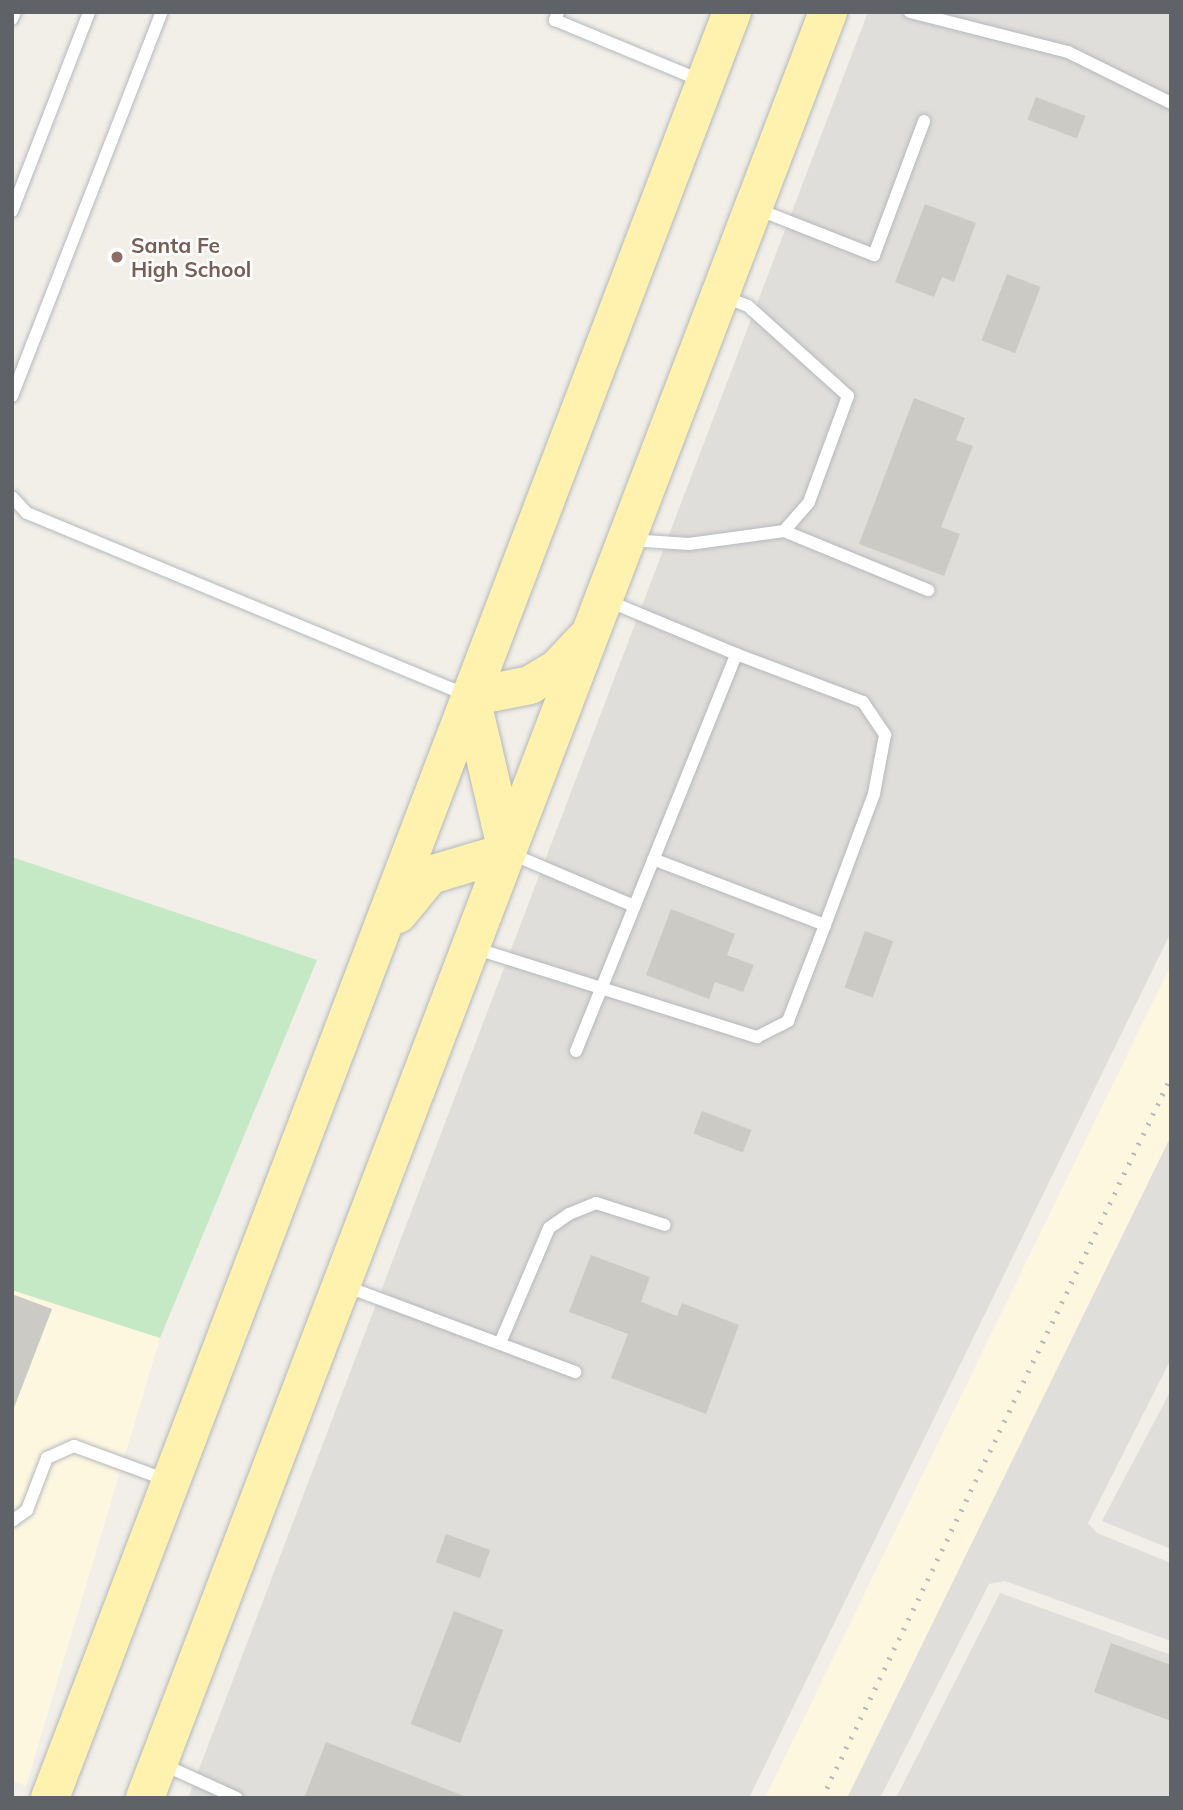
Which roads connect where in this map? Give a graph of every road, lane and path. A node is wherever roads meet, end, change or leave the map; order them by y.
1 (15, 12) edge
2 (89, 12) edge
3 (162, 12) edge
4 (558, 12) edge
5 (732, 12) edge
6 (828, 12) edge
7 (910, 12) edge
8 (12, 19) edge
9 (705, 83) junction
10 (1171, 103) edge
11 (924, 121) dead end
12 (753, 208) junction
13 (12, 211) edge
14 (720, 295) junction
15 (12, 396) edge
16 (12, 497) edge
17 (784, 531) junction
18 (626, 540) junction
19 (928, 590) dead end
20 (597, 616) junction
21 (736, 654) junction
22 (471, 696) junction
23 (507, 852) junction
24 (653, 859) junction
25 (634, 906) junction
26 (825, 925) junction
27 (377, 943) junction
28 (470, 947) junction
29 (601, 987) junction
30 (576, 1051) dead end
31 (665, 1225) dead end
32 (341, 1284) junction
33 (500, 1343) junction
34 (575, 1372) dead end
35 (171, 1481) junction
36 (12, 1521) edge
37 (159, 1762) junction
38 (50, 1798) edge
39 (145, 1798) edge
40 (237, 1798) edge

1 - 8 lane
2 - 13 lane
3 - 15 lane
4 - 9 lane
5 - 9 main road
6 - 12 main road
7 - 10 lane
9 - 22 main road
11 - 12 lane
12 - 14 main road
14 - 17 lane
14 - 18 main road
16 - 22 lane
17 - 18 lane
17 - 19 lane
18 - 20 main road
20 - 21 lane
20 - 22 main road
20 - 23 main road
21 - 24 lane
21 - 26 lane
22 - 23 main road
22 - 27 main road
23 - 25 lane
23 - 27 main road
23 - 28 main road
24 - 25 lane
24 - 26 lane
25 - 29 lane
26 - 29 lane
27 - 35 main road
28 - 29 lane
28 - 32 main road
29 - 30 lane
31 - 33 lane
32 - 33 lane
32 - 37 main road
33 - 34 lane
35 - 36 lane
35 - 38 main road
37 - 39 main road
37 - 40 lane

